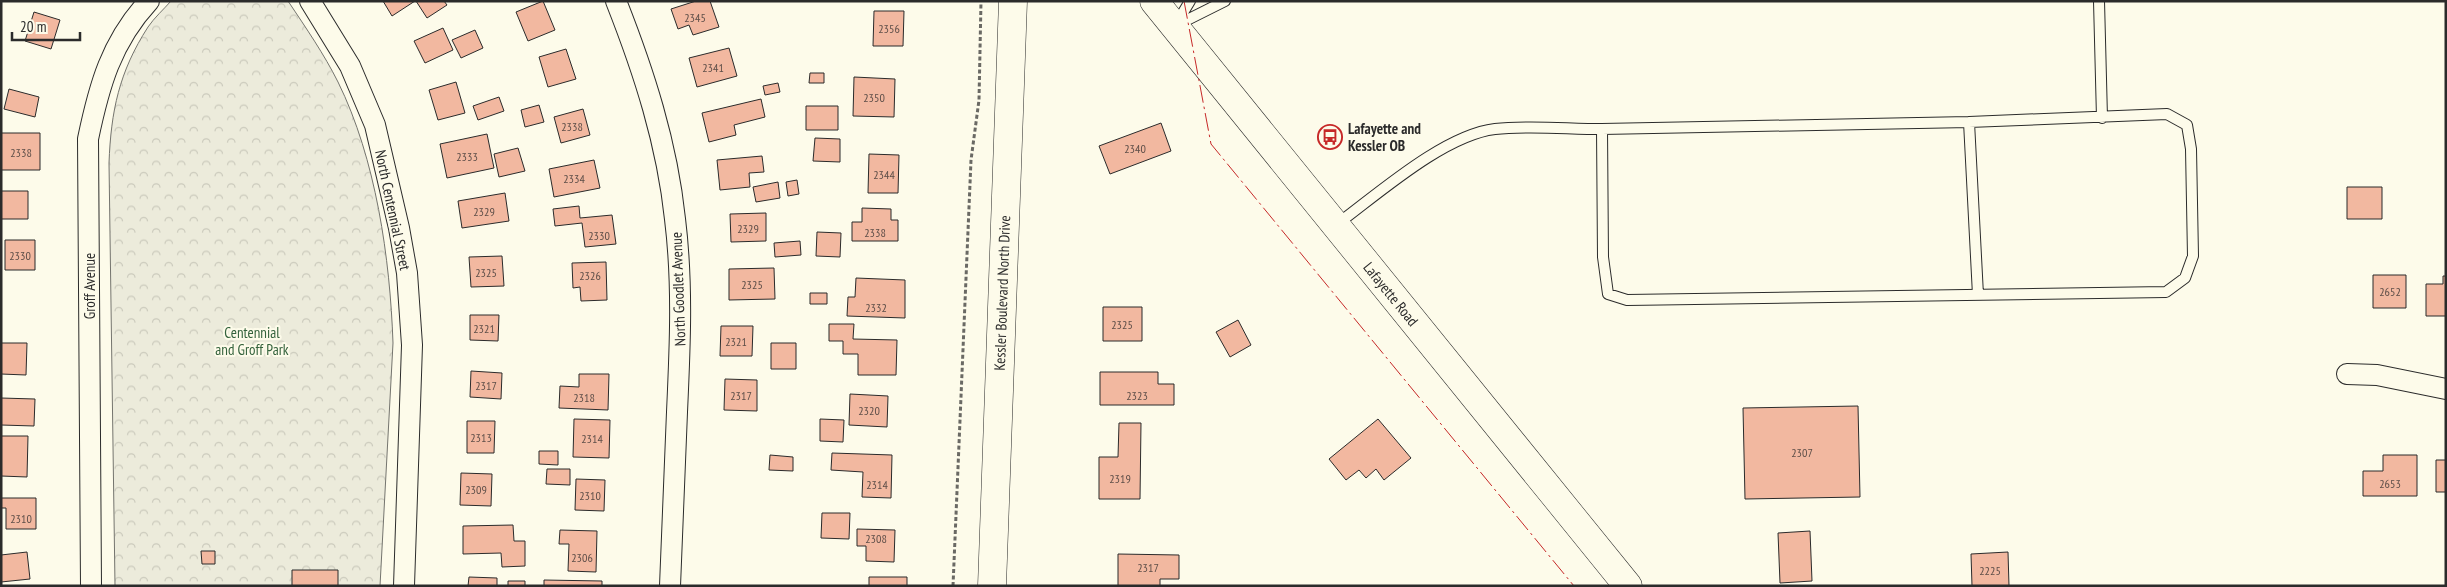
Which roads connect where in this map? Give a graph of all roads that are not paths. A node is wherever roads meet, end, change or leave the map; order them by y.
1 (149, 1) edge
2 (310, 1) edge
3 (616, 1) edge
4 (1012, 1) edge
5 (1154, 1) edge
6 (1190, 1) edge
7 (1225, 1) edge
8 (2099, 1) edge
9 (1174, 27) junction
10 (2102, 118) junction
11 (1969, 122) junction
12 (1602, 129) junction
13 (1335, 225) junction
14 (1978, 295) junction
15 (2347, 374) dead end
16 (2446, 389) edge
17 (90, 586) edge
18 (404, 586) edge
19 (670, 586) edge
20 (992, 586) edge
21 (1628, 586) edge

1 - 17 street, Groff Avenue
2 - 18 street, North Centennial Street
3 - 19 street, North Goodlet Avenue
4 - 20 main road, Kessler Boulevard North Drive
5 - 9 main road, Lafayette Road
6 - 9 lane
7 - 9 lane
8 - 10 lane
9 - 13 main road, Lafayette Road
10 - 11 lane
10 - 14 lane
11 - 12 lane
11 - 14 lane
12 - 13 lane
12 - 14 lane
13 - 21 main road, Lafayette Road
15 - 16 street

